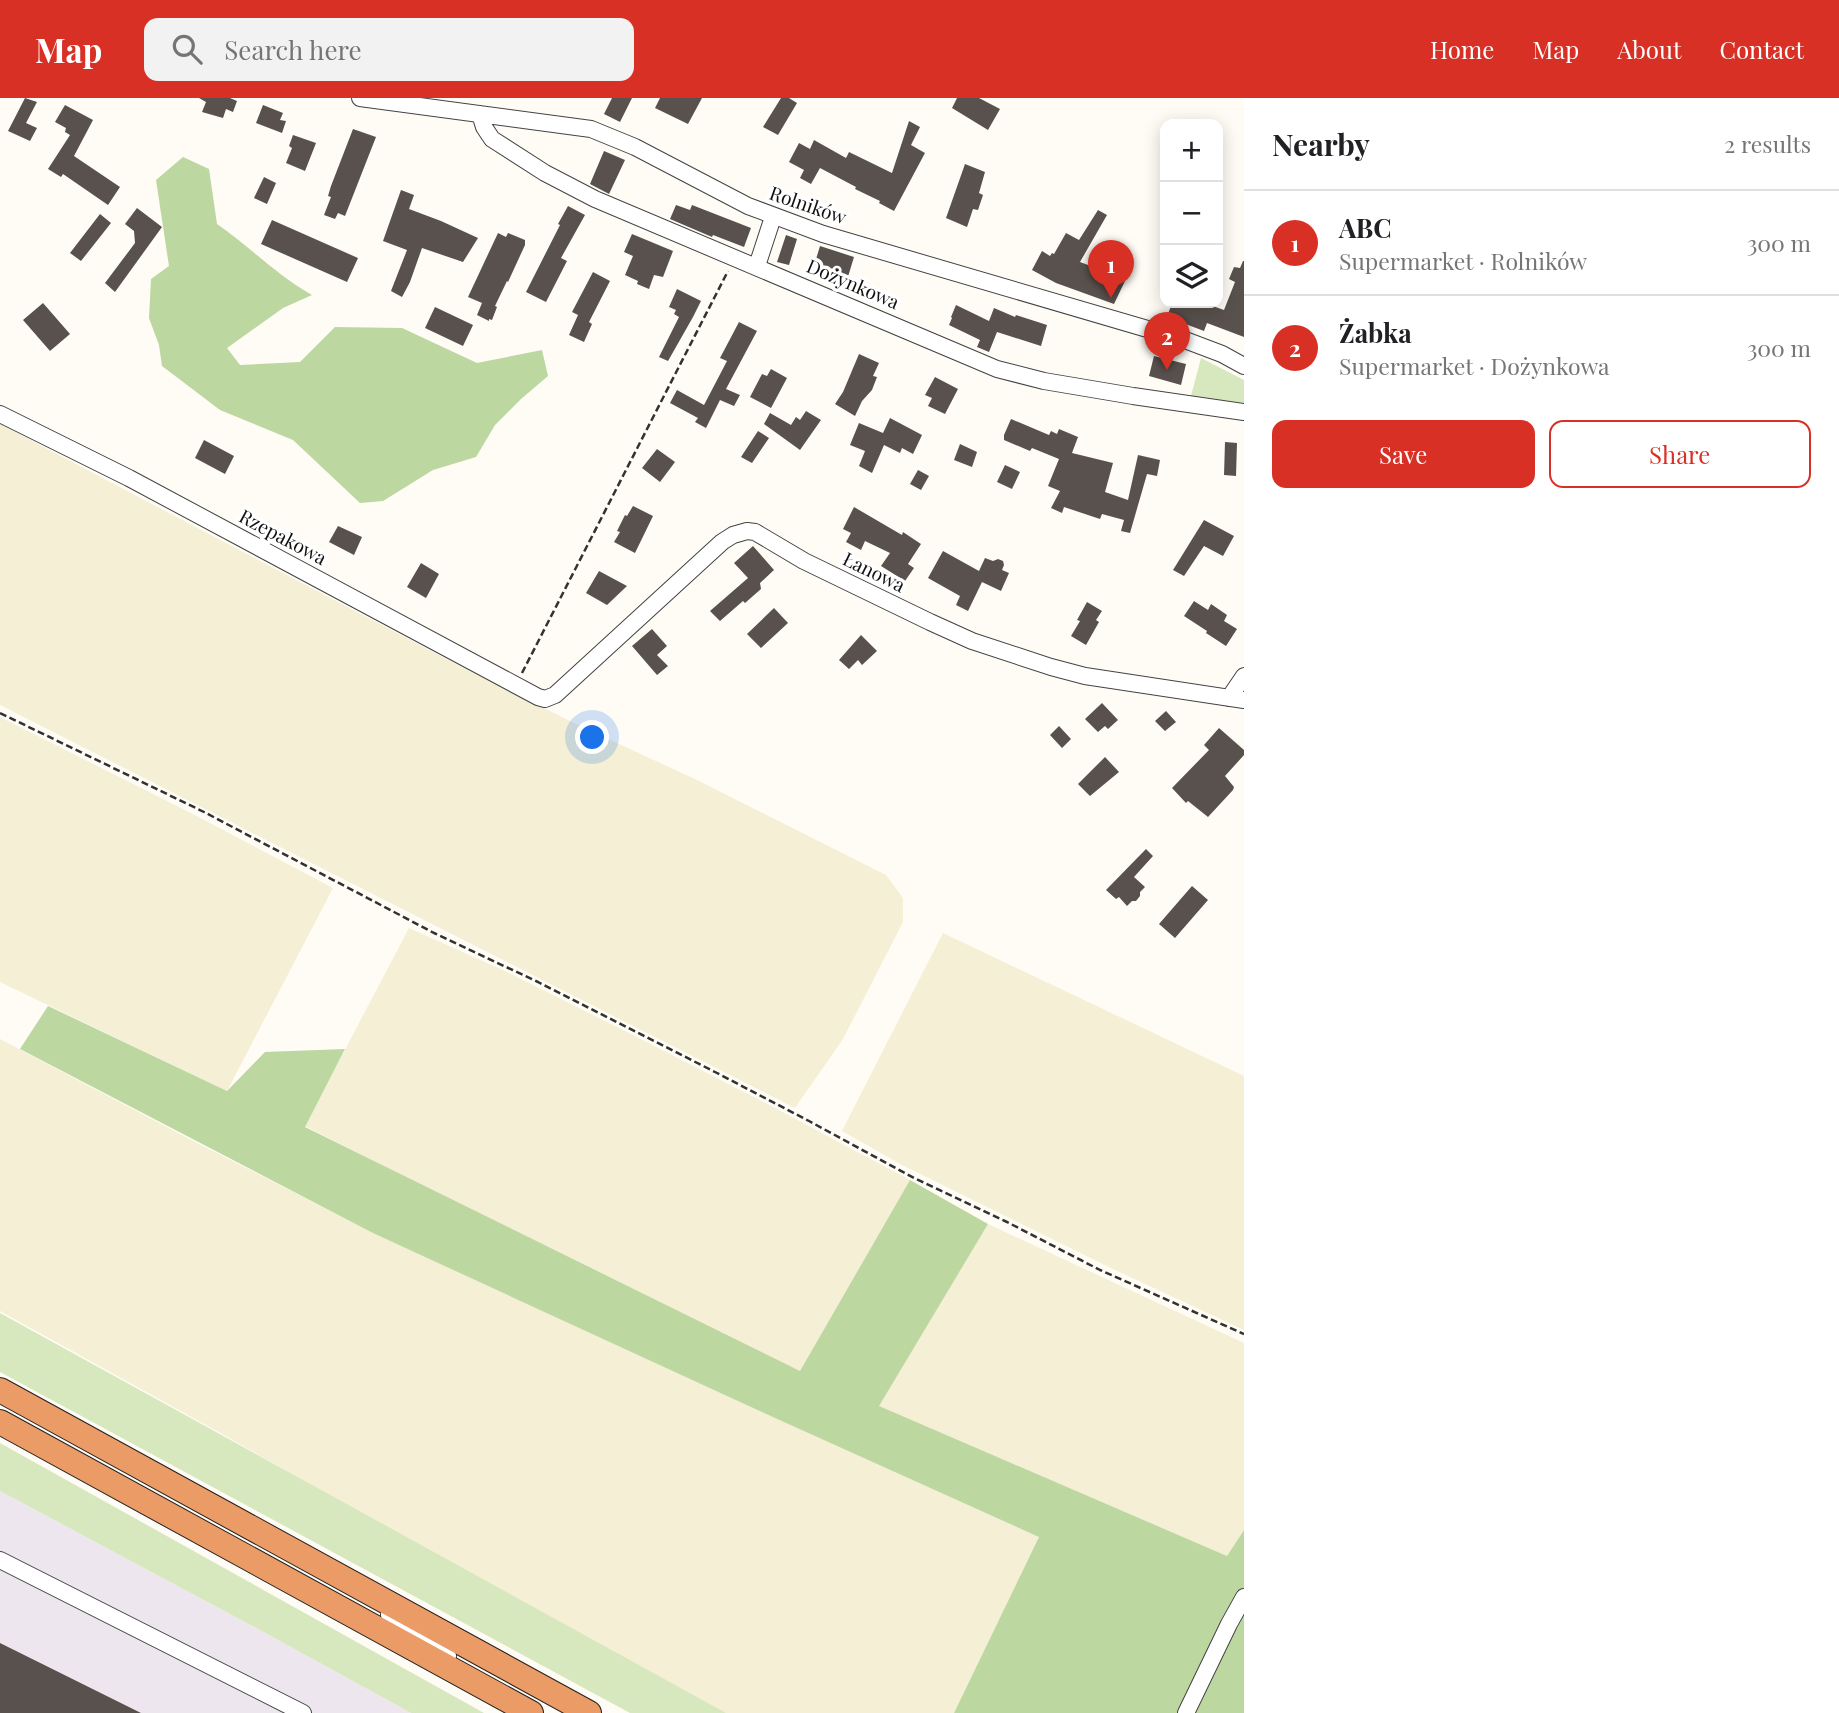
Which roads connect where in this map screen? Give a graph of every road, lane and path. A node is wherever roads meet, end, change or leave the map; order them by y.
1 (360, 98) edge
2 (406, 102) edge
3 (480, 114) junction
4 (773, 217) junction
5 (735, 257) junction
6 (757, 266) junction
7 (1244, 366) edge
8 (1244, 412) edge
9 (0, 414) edge
10 (1244, 676) edge
11 (515, 685) junction
12 (545, 699) joint
13 (1237, 699) edge
14 (0, 713) edge
15 (1244, 1334) edge
16 (0, 1390) edge
17 (0, 1422) edge
18 (301, 1555) junction
19 (0, 1560) edge
20 (289, 1580) junction
21 (1244, 1597) edge
22 (416, 1634) junction
23 (545, 1689) junction
24 (303, 1713) edge
25 (531, 1713) edge
26 (589, 1713) edge
27 (1186, 1713) edge

1 - 2 street, Rolników
2 - 3 street, Rolników
3 - 4 street, Rolników
3 - 5 street, Dożynkowa
4 - 6 street
4 - 7 street, Rolników
5 - 6 street, Dożynkowa
5 - 11 path
6 - 8 street, Dożynkowa
9 - 11 street, Rzepakowa
10 - 13 street
11 - 12 street, Rzepakowa
12 - 13 street, Łanowa
14 - 15 path
16 - 18 highway
17 - 20 highway
18 - 22 street
18 - 23 highway
19 - 24 street
20 - 22 street
20 - 25 highway
21 - 27 street
22 - 23 street
22 - 25 street
23 - 26 highway

